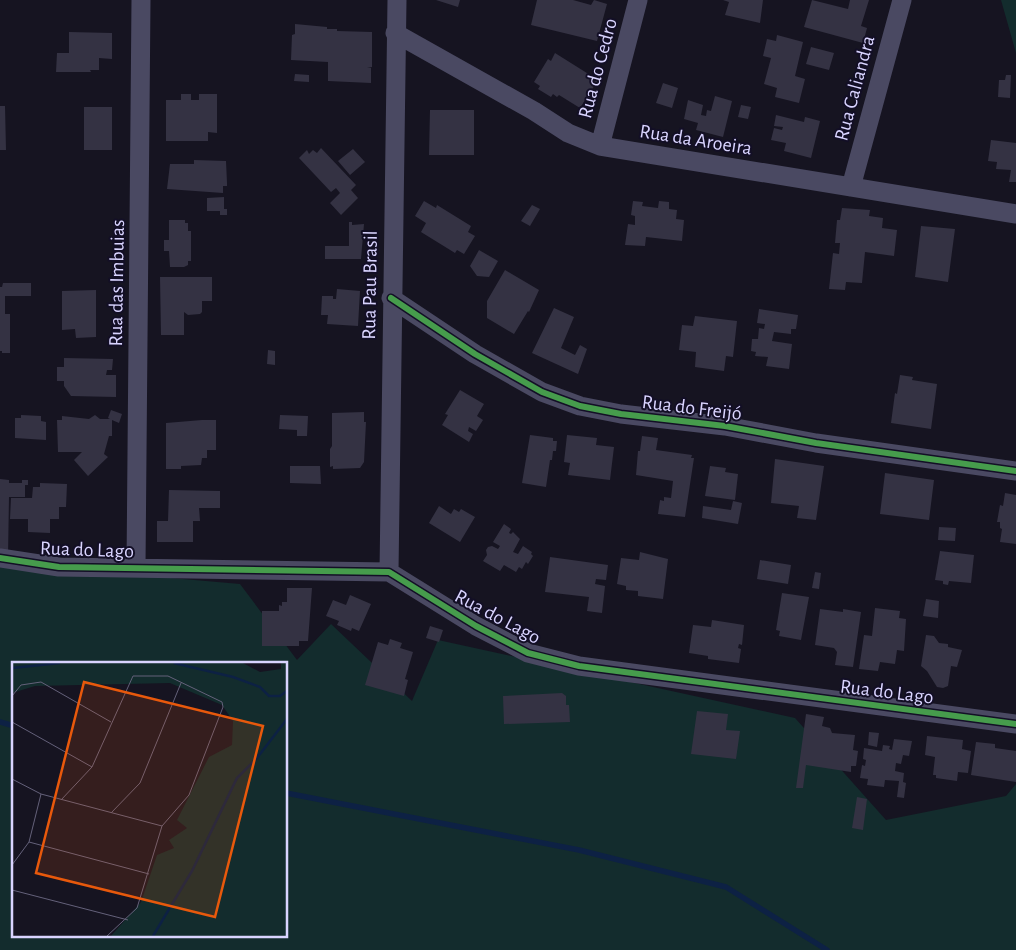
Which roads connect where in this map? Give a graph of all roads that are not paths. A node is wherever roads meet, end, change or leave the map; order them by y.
1 (142, 0) edge
2 (397, 0) edge
3 (638, 0) edge
4 (902, 0) edge
5 (395, 33) junction
6 (600, 146) junction
7 (850, 187) junction
8 (1016, 214) edge
9 (391, 298) junction
10 (1016, 471) edge
11 (0, 558) edge
12 (136, 567) junction
13 (389, 572) junction
14 (1016, 724) edge

1 - 12 street, Rua das Imbuias
2 - 5 street, Rua Pau Brasil
3 - 6 street, Rua do Cedro
4 - 7 street, Rua Caliandra
5 - 6 street, Rua da Aroeira
5 - 9 street, Rua Pau Brasil
6 - 7 street, Rua da Aroeira
7 - 8 street, Rua da Aroeira
9 - 10 street, Rua do Freijó
9 - 13 street, Rua Pau Brasil
11 - 12 street, Rua do Lago
12 - 13 street, Rua do Lago
13 - 14 street, Rua do Lago

